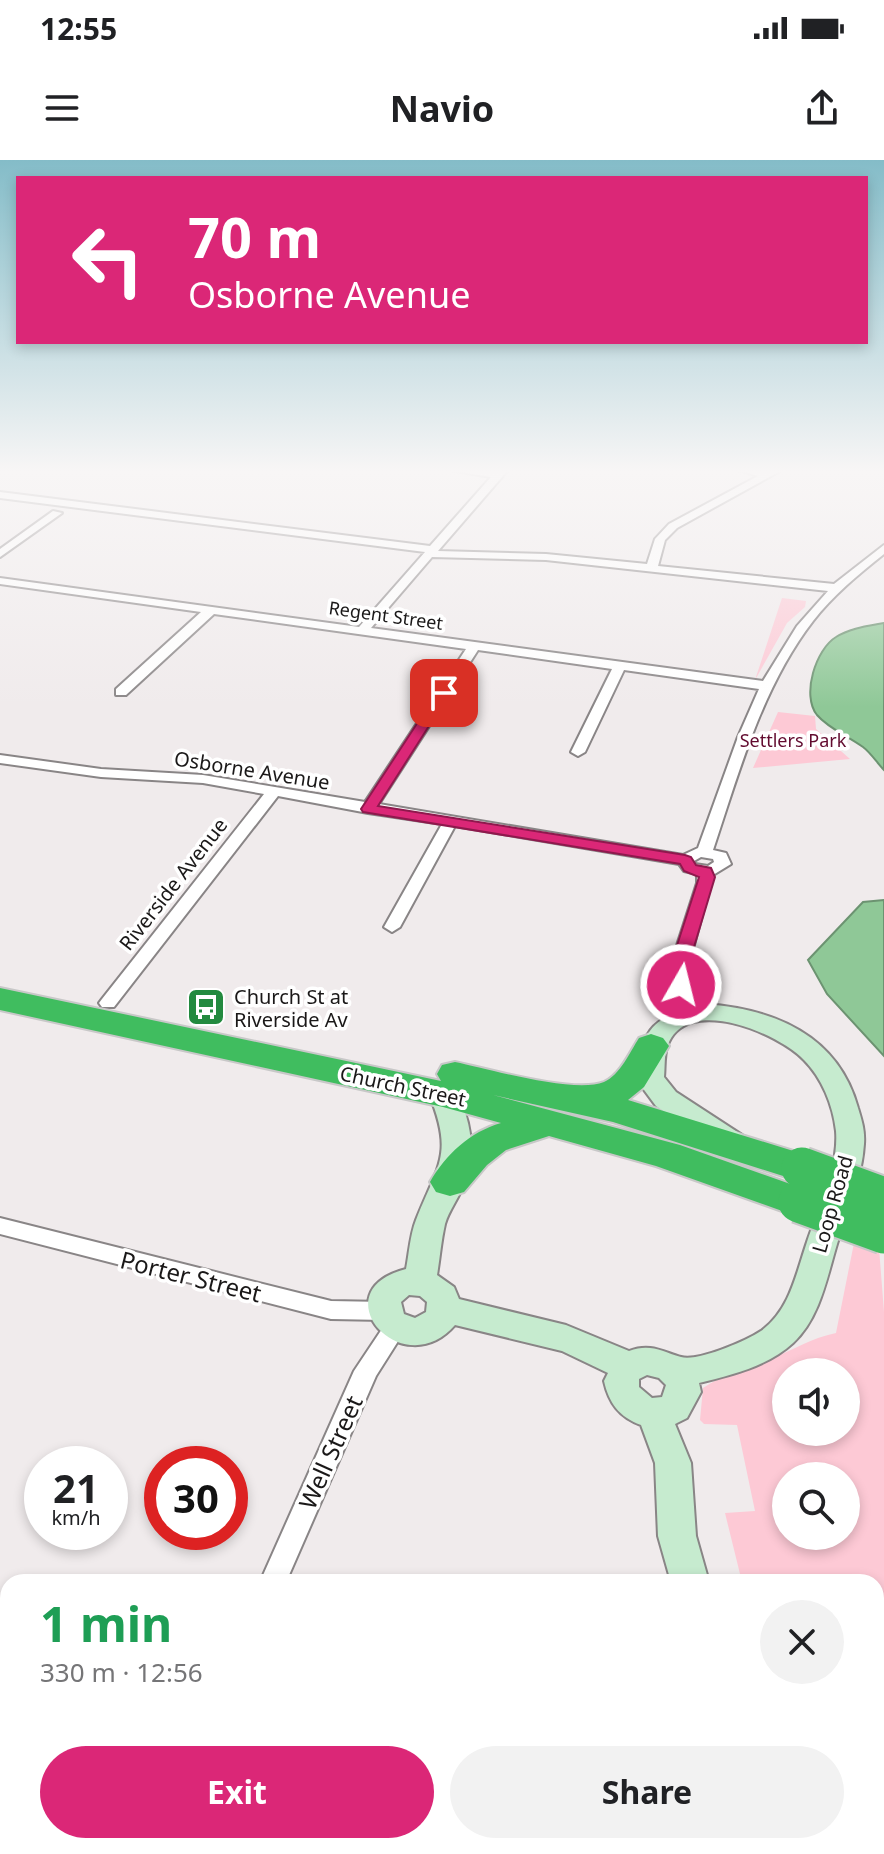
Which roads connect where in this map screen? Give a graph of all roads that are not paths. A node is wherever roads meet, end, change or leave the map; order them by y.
1 (332, 549) edge
2 (373, 549) edge
3 (401, 549) edge
4 (433, 549) edge
5 (657, 549) edge
6 (883, 549) edge
7 (369, 554) junction
8 (428, 555) junction
9 (652, 567) junction
10 (0, 581) edge
11 (836, 588) junction
12 (212, 609) junction
13 (363, 630) junction
14 (474, 646) junction
15 (620, 666) junction
16 (767, 686) junction
17 (121, 692) dead end
18 (578, 752) dead end
19 (0, 759) edge
20 (273, 792) junction
21 (368, 809) junction
22 (450, 822) junction
23 (704, 852) junction
24 (685, 860) junction
25 (705, 872) junction
26 (392, 927) dead end
27 (0, 979) edge
28 (681, 985) dead end
29 (0, 999) edge
30 (108, 1003) junction
31 (651, 1046) junction
32 (443, 1094) junction
33 (554, 1109) junction
34 (739, 1146) junction
35 (450, 1182) junction
36 (801, 1185) junction
37 (884, 1198) edge
38 (0, 1226) edge
39 (884, 1233) edge
40 (420, 1282) junction
41 (445, 1309) junction
42 (390, 1319) junction
43 (627, 1368) junction
44 (678, 1374) junction
45 (654, 1414) junction
46 (277, 1574) edge
47 (688, 1574) edge

1 - 7 street
2 - 7 street
3 - 8 street
4 - 8 street
5 - 9 street
6 - 11 street
7 - 8 street
8 - 9 street
8 - 13 street
9 - 11 street
10 - 12 street, Regent Street
11 - 16 street
12 - 13 street, Regent Street
12 - 17 street
13 - 14 street, Regent Street
14 - 15 street, Regent Street
14 - 21 street
15 - 16 street, Regent Street
15 - 18 street
16 - 23 street
19 - 20 street, Osborne Avenue
20 - 21 street, Osborne Avenue
20 - 30 street, Riverside Avenue
21 - 22 street, Osborne Avenue
22 - 24 street, Osborne Avenue
22 - 26 street
23 - 24 street
23 - 25 street
24 - 25 street
25 - 28 street
27 - 30 highway, Church Street
29 - 32 highway, Church Street
30 - 33 highway, Church Street
31 - 33 highway
31 - 34 main road
31 - 44 main road, Loop Road
32 - 33 highway, Church Street
32 - 35 main road
33 - 34 highway, Church Street
33 - 35 highway
33 - 36 highway, Church Street
34 - 36 highway, Church Street
35 - 40 main road
36 - 37 highway, bridge
36 - 39 highway, bridge
38 - 42 street, Porter Street
40 - 41 main road
40 - 42 main road
41 - 42 main road
41 - 43 main road
42 - 46 street, Well Street
43 - 44 main road
43 - 45 main road
44 - 45 main road
45 - 47 main road

